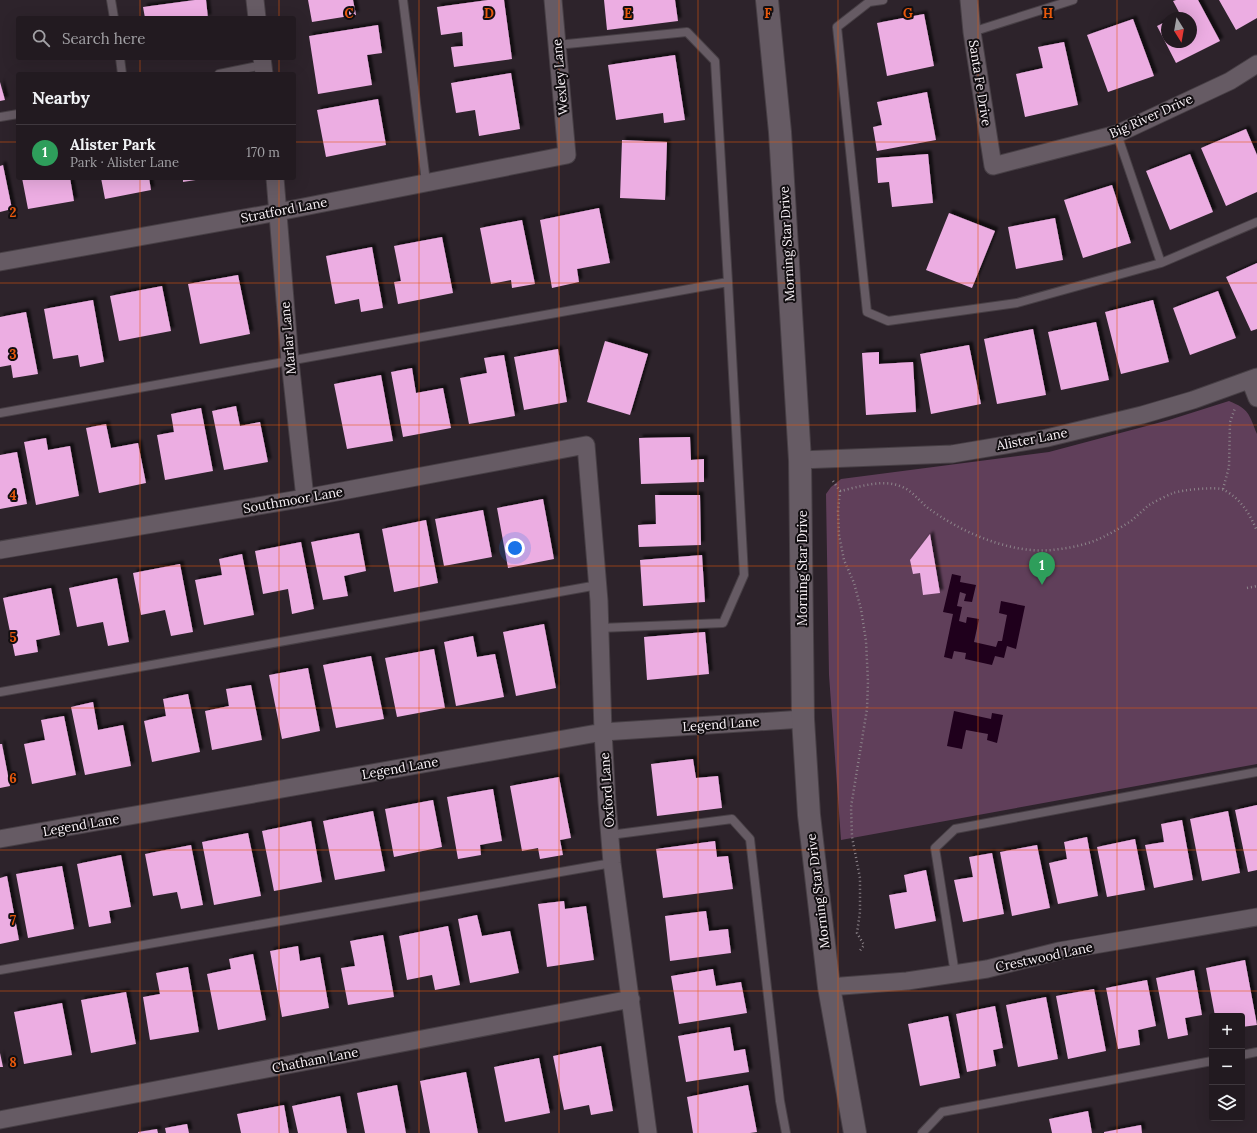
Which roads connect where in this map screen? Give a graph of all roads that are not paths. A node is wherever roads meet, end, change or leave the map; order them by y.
1 (111, 0) edge
2 (255, 0) edge
3 (403, 0) edge
4 (554, 0) edge
5 (767, 0) edge
6 (883, 0) edge
7 (969, 0) edge
8 (1073, 0) edge
9 (114, 16) edge
10 (257, 16) edge
11 (972, 32) junction
12 (557, 45) junction
13 (120, 60) edge
14 (1257, 64) edge
15 (263, 66) edge
16 (122, 72) edge
17 (230, 72) edge
18 (16, 114) edge
19 (0, 118) edge
20 (1117, 134) junction
21 (567, 155) joint
22 (993, 166) joint
23 (275, 180) edge
24 (426, 182) junction
25 (278, 212) junction
26 (1257, 222) edge
27 (0, 262) edge
28 (1161, 263) junction
29 (728, 282) junction
30 (290, 361) junction
31 (1254, 378) edge
32 (1257, 398) edge
33 (0, 414) edge
34 (586, 445) joint
35 (800, 460) junction
36 (305, 498) junction
37 (0, 550) edge
38 (598, 585) junction
39 (600, 628) junction
40 (0, 692) edge
41 (803, 718) junction
42 (603, 732) junction
43 (1257, 772) edge
44 (610, 835) junction
45 (0, 839) edge
46 (612, 862) junction
47 (1257, 917) edge
48 (0, 970) edge
49 (955, 974) junction
50 (830, 987) junction
51 (631, 999) junction
52 (1257, 1052) edge
53 (1245, 1054) edge
54 (1209, 1061) edge
55 (0, 1120) edge
56 (648, 1133) edge
57 (786, 1133) edge
58 (855, 1133) edge
59 (922, 1133) edge

1 - 9 lane
2 - 10 street
3 - 24 lane
4 - 12 street, Wexley Lane
5 - 35 street, Morning Star Drive
6 - 28 lane
7 - 11 street, Santa Fe Drive
8 - 11 lane
11 - 22 street, Santa Fe Drive
12 - 21 street, Wexley Lane
12 - 29 lane
13 - 16 lane
14 - 20 street, Big River Drive
15 - 17 lane
18 - 19 lane
20 - 22 street, Big River Drive
20 - 28 lane
21 - 24 street, Stratford Lane
23 - 25 street, Marlar Lane
24 - 25 street, Stratford Lane
25 - 27 street, Stratford Lane
25 - 30 street, Marlar Lane
26 - 28 lane
29 - 30 lane
29 - 39 lane
30 - 33 lane
30 - 36 street, Marlar Lane
31 - 32 street
31 - 35 street, Alister Lane
34 - 36 street, Southmoor Lane
34 - 38 street, Oxford Lane
35 - 41 street, Morning Star Drive
36 - 37 street, Southmoor Lane
38 - 39 street, Oxford Lane
38 - 40 lane
39 - 42 street, Oxford Lane
41 - 42 street, Legend Lane
41 - 50 street, Morning Star Drive
42 - 44 street, Oxford Lane
42 - 45 street, Legend Lane
43 - 49 lane
44 - 46 street, Oxford Lane
44 - 57 lane
46 - 48 lane
46 - 51 street, Oxford Lane
47 - 49 street, Crestwood Lane
49 - 50 street, Crestwood Lane
50 - 58 street, Morning Star Drive
51 - 55 street, Chatham Lane
51 - 56 street, Oxford Lane
52 - 53 lane
54 - 59 lane

